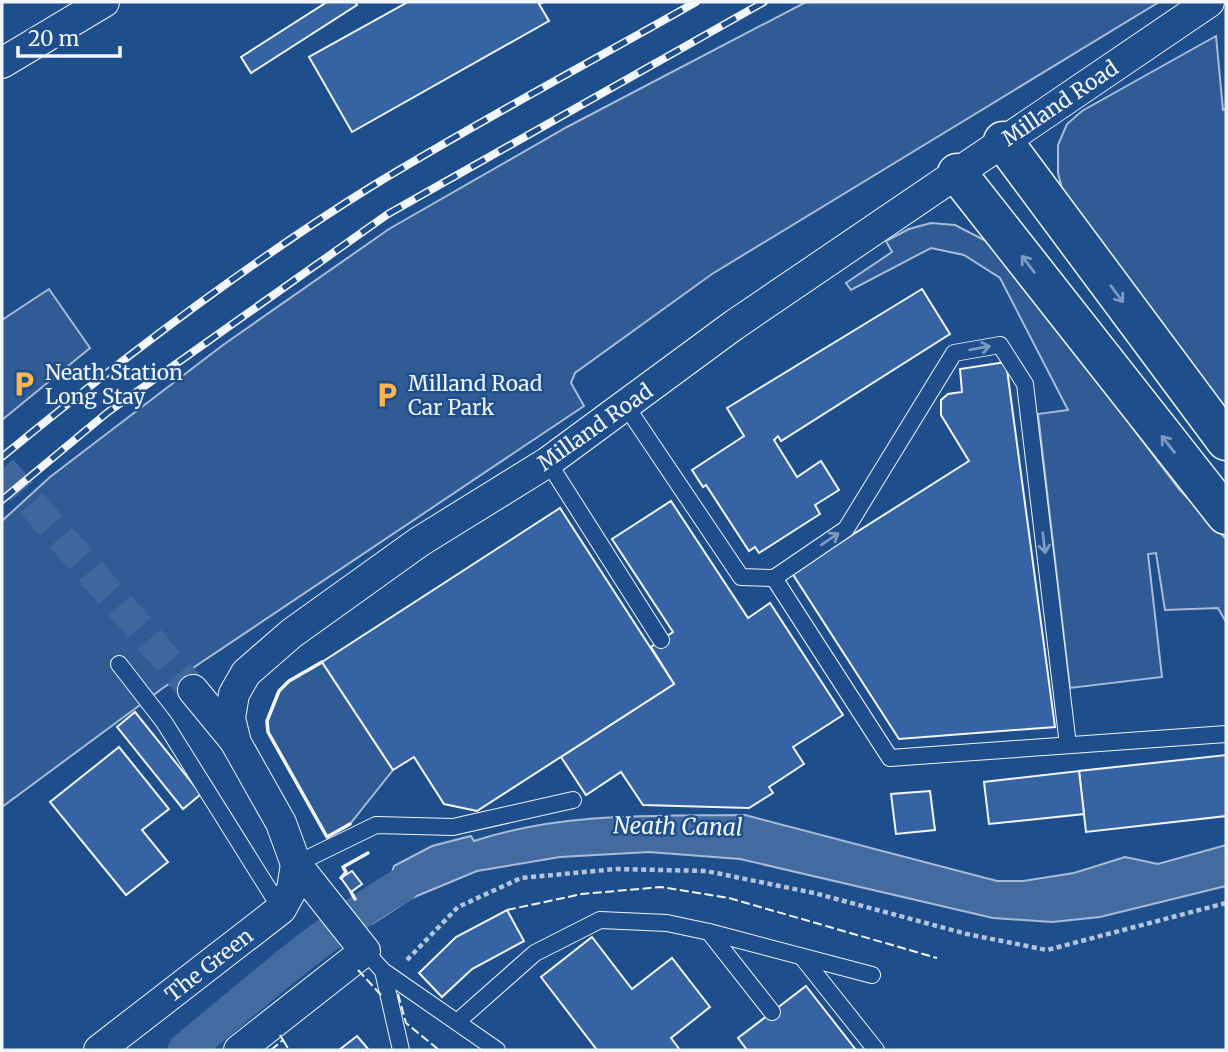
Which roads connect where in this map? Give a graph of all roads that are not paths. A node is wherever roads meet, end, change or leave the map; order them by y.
1 (104, 2) edge
2 (1209, 2) edge
3 (2, 63) edge
4 (1003, 141) junction
5 (957, 173) junction
6 (626, 406) junction
7 (1226, 441) edge
8 (548, 462) junction
9 (1218, 507) edge
10 (774, 578) junction
11 (661, 640) dead end
12 (119, 664) dead end
13 (193, 690) tunnel mouth
14 (1226, 734) edge
15 (236, 743) junction
16 (1068, 745) junction
17 (573, 800) dead end
18 (296, 864) junction
19 (281, 909) junction
20 (709, 932) junction
21 (803, 957) junction
22 (381, 967) junction
23 (872, 975) dead end
24 (772, 1012) dead end
25 (457, 1022) junction
26 (99, 1050) edge
27 (239, 1050) edge
28 (401, 1050) edge
29 (497, 1050) edge
30 (876, 1050) edge

1 - 3 street
2 - 4 street, Milland Road
4 - 5 street, Milland Road
4 -> 7 main road
5 - 6 street, Milland Road
9 -> 5 main road
6 - 8 street, Milland Road
6 - 10 lane
8 - 11 lane
8 - 15 street, Milland Road
10 - 16 lane
10 -> 16 lane
12 - 19 lane
13 - 15 street
14 - 16 lane
15 - 18 street, Milland Road
17 - 18 lane
18 - 19 street
18 - 22 street, Milland Road
19 - 26 street, The Green
20 - 21 lane
20 - 24 lane
20 - 25 lane
21 - 23 lane
21 - 30 lane
22 - 25 lane
22 - 27 street
22 - 28 lane
25 - 29 lane

